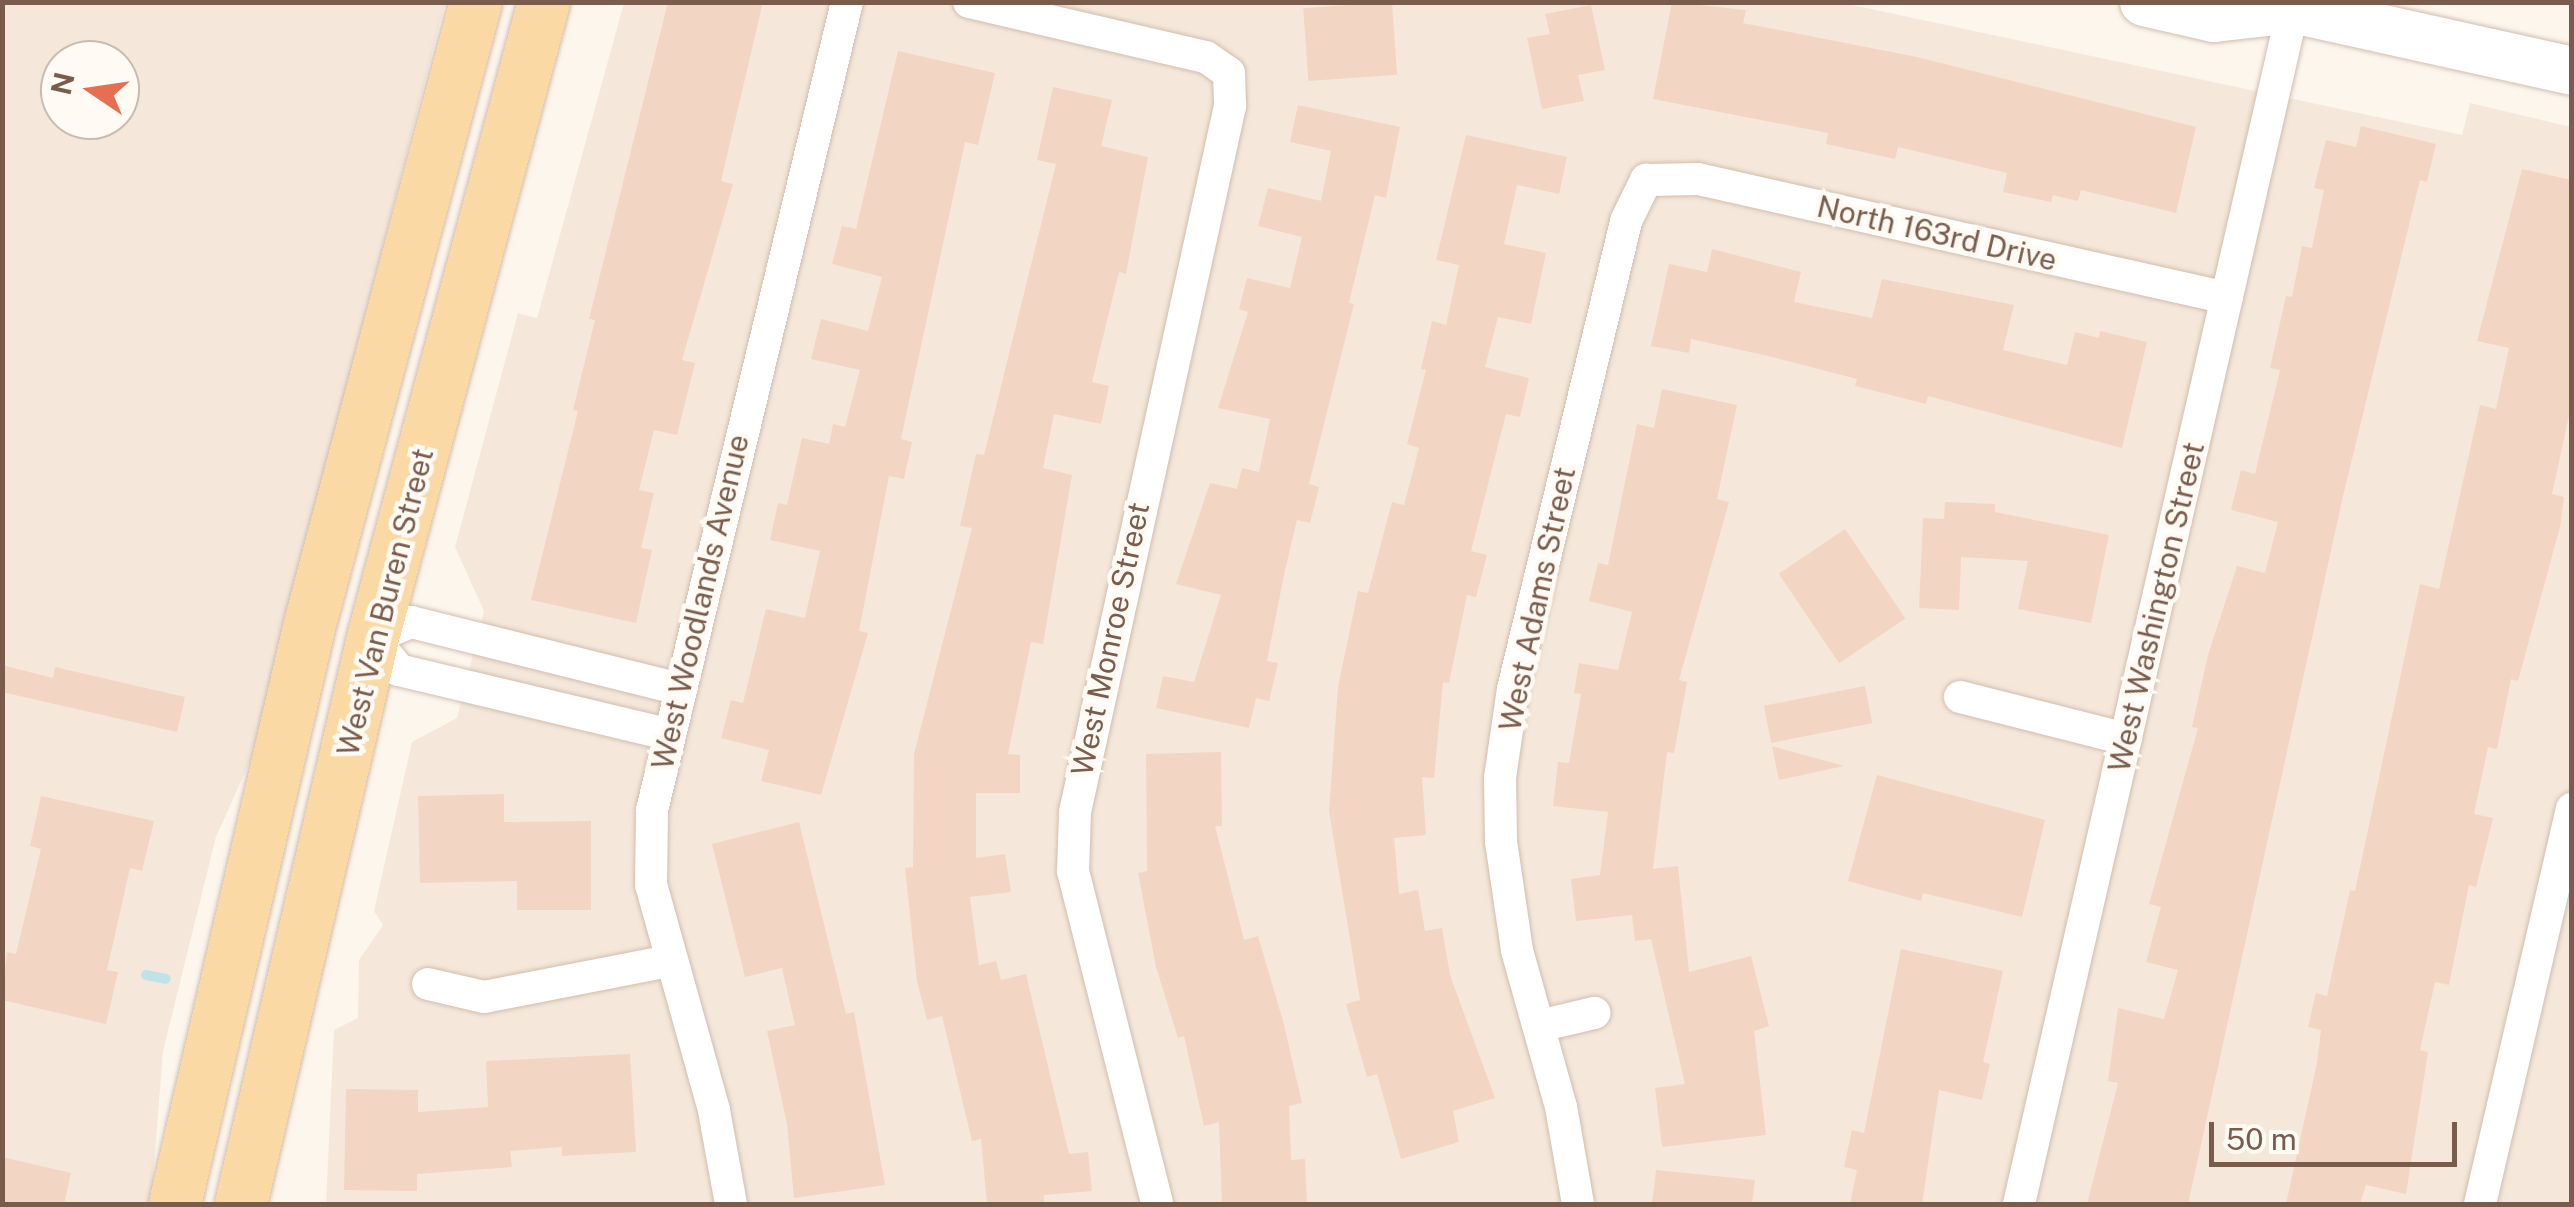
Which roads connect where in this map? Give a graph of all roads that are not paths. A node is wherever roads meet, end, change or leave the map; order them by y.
1 (476, 2) edge
2 (544, 2) edge
3 (847, 2) edge
4 (969, 2) edge
5 (2144, 2) edge
6 (2289, 6) edge
7 (2572, 71) edge
8 (1646, 180) joint
9 (2226, 298) junction
10 (310, 624) junction
11 (373, 638) junction
12 (679, 689) junction
13 (1960, 697) dead end
14 (667, 734) junction
15 (2126, 738) junction
16 (2572, 809) edge
17 (669, 961) junction
18 (428, 984) dead end
19 (1594, 1013) dead end
20 (1539, 1026) junction
21 (175, 1204) edge
22 (241, 1204) edge
23 (731, 1204) edge
24 (1157, 1204) edge
25 (1578, 1204) edge
26 (2019, 1204) edge
27 (2480, 1204) edge

1 - 10 main road, West Van Buren Street
2 - 11 main road, West Van Buren Street
3 - 12 street, West Woodlands Avenue
4 - 24 street, West Monroe Street
5 - 6 main road
6 - 7 main road
6 - 9 street, West Washington Street
8 - 9 street, North 163rd Drive
8 - 20 street, West Adams Street
9 - 15 street, West Washington Street
10 - 11 main road
10 - 21 main road, West Van Buren Street
11 - 12 street
11 - 14 street
11 - 22 main road, West Van Buren Street
12 - 14 street, West Woodlands Avenue
13 - 15 street
14 - 17 street, West Woodlands Avenue
15 - 26 street, West Washington Street
16 - 27 street
17 - 18 street
17 - 23 street, West Woodlands Avenue
19 - 20 street
20 - 25 street, West Adams Street

